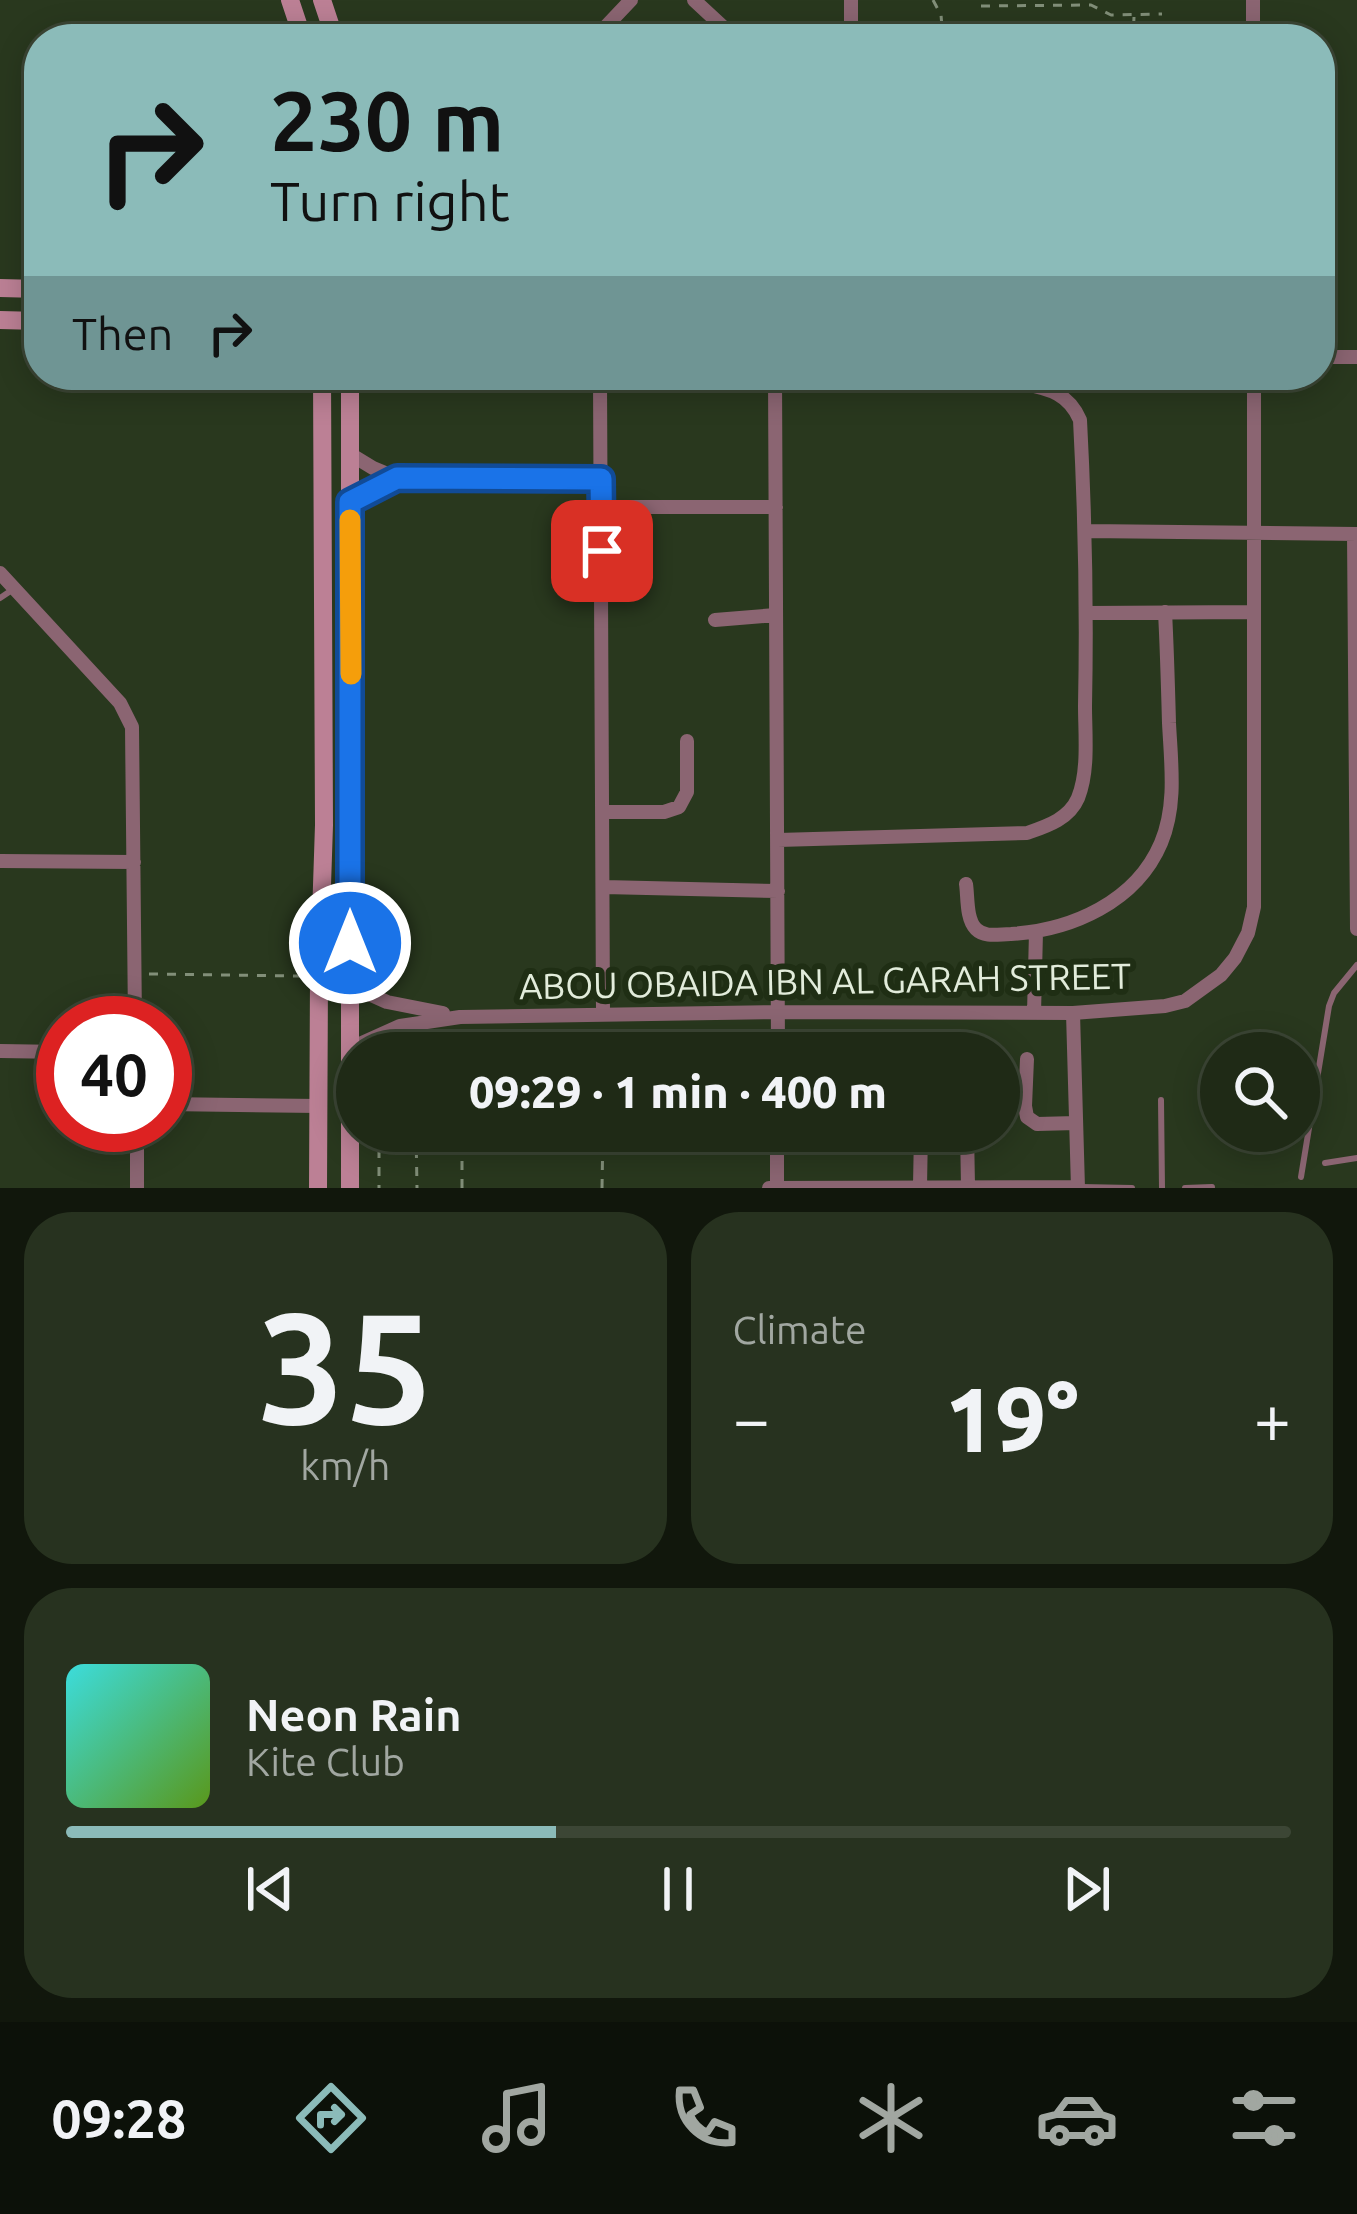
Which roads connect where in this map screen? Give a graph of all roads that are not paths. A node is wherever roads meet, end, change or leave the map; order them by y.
1 (631, 0) edge
2 (694, 0) edge
3 (608, 24) edge
4 (720, 24) edge
5 (321, 390) edge
6 (350, 390) edge
7 (600, 390) edge
8 (775, 390) edge
9 (1052, 390) edge
10 (1254, 390) edge
11 (350, 454) junction
12 (397, 478) junction
13 (601, 479) junction
14 (350, 502) junction
15 (601, 507) junction
16 (776, 507) junction
17 (1087, 530) junction
18 (1254, 534) junction
19 (1355, 534) edge
20 (0, 573) edge
21 (15, 589) junction
22 (0, 598) edge
23 (1166, 612) junction
24 (1254, 612) junction
25 (1087, 613) junction
26 (776, 615) junction
27 (715, 620) dead end
28 (687, 741) dead end
29 (323, 790) junction
30 (351, 790) junction
31 (604, 812) junction
32 (324, 825) junction
33 (350, 825) junction
34 (778, 840) junction
35 (0, 861) edge
36 (134, 862) junction
37 (966, 884) dead end
38 (604, 887) junction
39 (778, 891) junction
40 (1357, 929) edge
41 (1036, 932) junction
42 (1357, 964) edge
43 (349, 986) junction
44 (135, 996) edge
45 (779, 1012) junction
46 (603, 1013) junction
47 (1034, 1013) junction
48 (1073, 1013) junction
49 (460, 1017) junction
50 (350, 1032) edge
51 (386, 1032) edge
52 (779, 1032) edge
53 (0, 1052) edge
54 (36, 1052) edge
55 (1028, 1059) dead end
56 (1161, 1100) dead end
57 (192, 1104) edge
58 (320, 1106) junction
59 (1076, 1123) junction
60 (136, 1152) edge
61 (350, 1152) edge
62 (776, 1152) edge
63 (924, 1152) edge
64 (967, 1152) edge
65 (1357, 1158) edge
66 (1325, 1163) dead end
67 (1300, 1177) dead end
68 (968, 1186) edge
69 (822, 1187) edge
70 (887, 1187) edge
71 (929, 1187) edge
72 (1078, 1187) edge
73 (1212, 1187) edge
74 (137, 1188) edge
75 (318, 1188) edge
76 (350, 1188) edge
77 (773, 1188) edge
78 (1132, 1188) edge
79 (1162, 1188) edge
80 (1185, 1188) edge

1 - 3 street
2 - 4 street
5 - 29 street
6 - 11 street
7 - 13 street
8 - 16 street
9 - 17 street
10 - 18 street, ABOU OBAIDA IBN AL GARAH STREET
11 - 12 street
11 - 14 street
12 - 13 street
12 - 14 street
13 - 15 street
14 - 30 street
15 - 16 street
15 - 31 street
16 - 26 street
17 - 18 street
17 - 25 street
18 - 19 street
18 - 24 street, ABOU OBAIDA IBN AL GARAH STREET
19 - 40 street
20 - 21 street
21 - 22 lane
21 - 36 street
23 - 24 street
23 - 25 street
23 - 41 street
24 - 48 street, ABOU OBAIDA IBN AL GARAH STREET
25 - 34 street
26 - 27 street
26 - 34 street
28 - 31 street
29 - 30 street
29 - 32 street
30 - 33 street
31 - 38 street
32 - 33 street
32 - 58 street
33 - 43 street
34 - 39 street
35 - 36 street
36 - 44 street
37 - 41 street
38 - 39 street
38 - 46 street
39 - 45 street
41 - 47 street
42 - 67 lane
43 - 49 street, ABOU OBAIDA IBN AL GARAH STREET
43 - 50 street
45 - 46 street, ABOU OBAIDA IBN AL GARAH STREET
45 - 47 street, ABOU OBAIDA IBN AL GARAH STREET
45 - 52 street
46 - 49 street, ABOU OBAIDA IBN AL GARAH STREET
47 - 48 street, ABOU OBAIDA IBN AL GARAH STREET
48 - 59 street
49 - 51 street, ABOU OBAIDA IBN AL GARAH STREET
53 - 54 street
55 - 59 street
56 - 79 lane
57 - 58 street
58 - 75 street
59 - 72 street
60 - 74 street
61 - 76 street
62 - 77 street
63 - 71 street
64 - 68 street
65 - 66 lane
68 - 71 street
68 - 72 street
69 - 70 street
69 - 77 street
70 - 71 street
72 - 78 lane
73 - 80 lane

